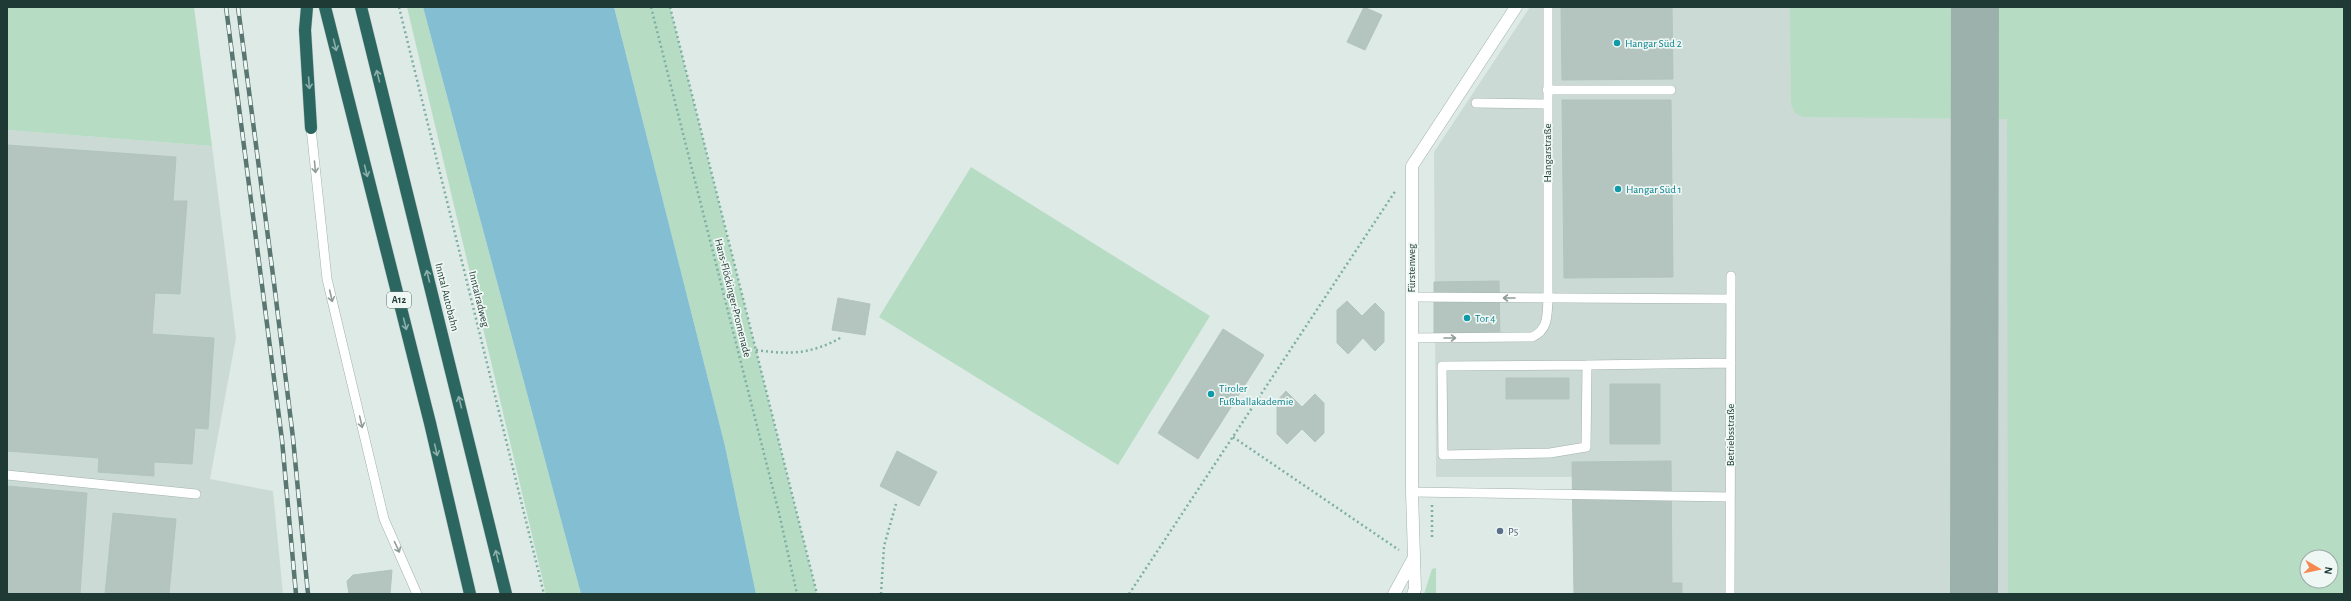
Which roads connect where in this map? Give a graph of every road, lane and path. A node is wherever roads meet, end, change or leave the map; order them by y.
1 (307, 7) edge
2 (326, 7) edge
3 (361, 7) edge
4 (399, 7) edge
5 (651, 7) edge
6 (670, 7) edge
7 (1516, 7) edge
8 (1548, 7) edge
9 (1547, 90) junction
10 (1672, 90) dead end
11 (1476, 104) dead end
12 (1547, 104) junction
13 (311, 128) joint
14 (1412, 166) junction
15 (1731, 276) dead end
16 (1411, 297) junction
17 (1548, 298) junction
18 (1731, 299) junction
19 (842, 336) dead end
20 (1411, 338) junction
21 (756, 350) junction
22 (1730, 363) junction
23 (1587, 365) junction
24 (1233, 436) junction
25 (7, 475) edge
26 (1412, 492) junction
27 (196, 494) dead end
28 (1730, 497) junction
29 (896, 504) dead end
30 (1432, 504) dead end
31 (1432, 539) dead end
32 (1413, 559) junction
33 (417, 594) edge
34 (470, 594) edge
35 (506, 594) edge
36 (544, 594) edge
37 (798, 594) edge
38 (817, 594) edge
39 (881, 594) edge
40 (1129, 594) edge
41 (1394, 594) edge
42 (1413, 594) edge
43 (1730, 594) edge

1 -> 13 highway
2 -> 34 highway, A12
35 -> 3 highway, Inntal Autobahn
4 - 36 path, Inntalradweg
5 - 37 path, Hans-Flöckinger-Promenade
6 - 21 path
7 - 14 street
8 - 9 lane, Hangarstraße
9 - 10 lane
9 - 12 lane, Hangarstraße
11 - 12 lane
12 - 17 lane, Hangarstraße
13 -> 33 lane
14 - 16 street, Fürstenweg
14 - 24 path
15 - 18 lane, Betriebsstraße
17 -> 16 lane
16 - 20 street, Fürstenweg
17 - 18 lane
20 -> 17 lane, Hangarstraße
18 - 22 lane, Betriebsstraße
19 - 21 path
20 - 26 street, Fürstenweg
21 - 38 path
22 - 23 lane
22 - 28 lane, Betriebsstraße
23 - 23 lane
24 - 32 path
24 - 40 path
25 - 27 lane
26 - 28 lane
26 - 32 street, Fürstenweg
28 - 43 lane, Betriebsstraße
29 - 39 path
30 - 31 path
32 - 41 street, Fürstenweg
32 - 42 street, Fürstenweg

